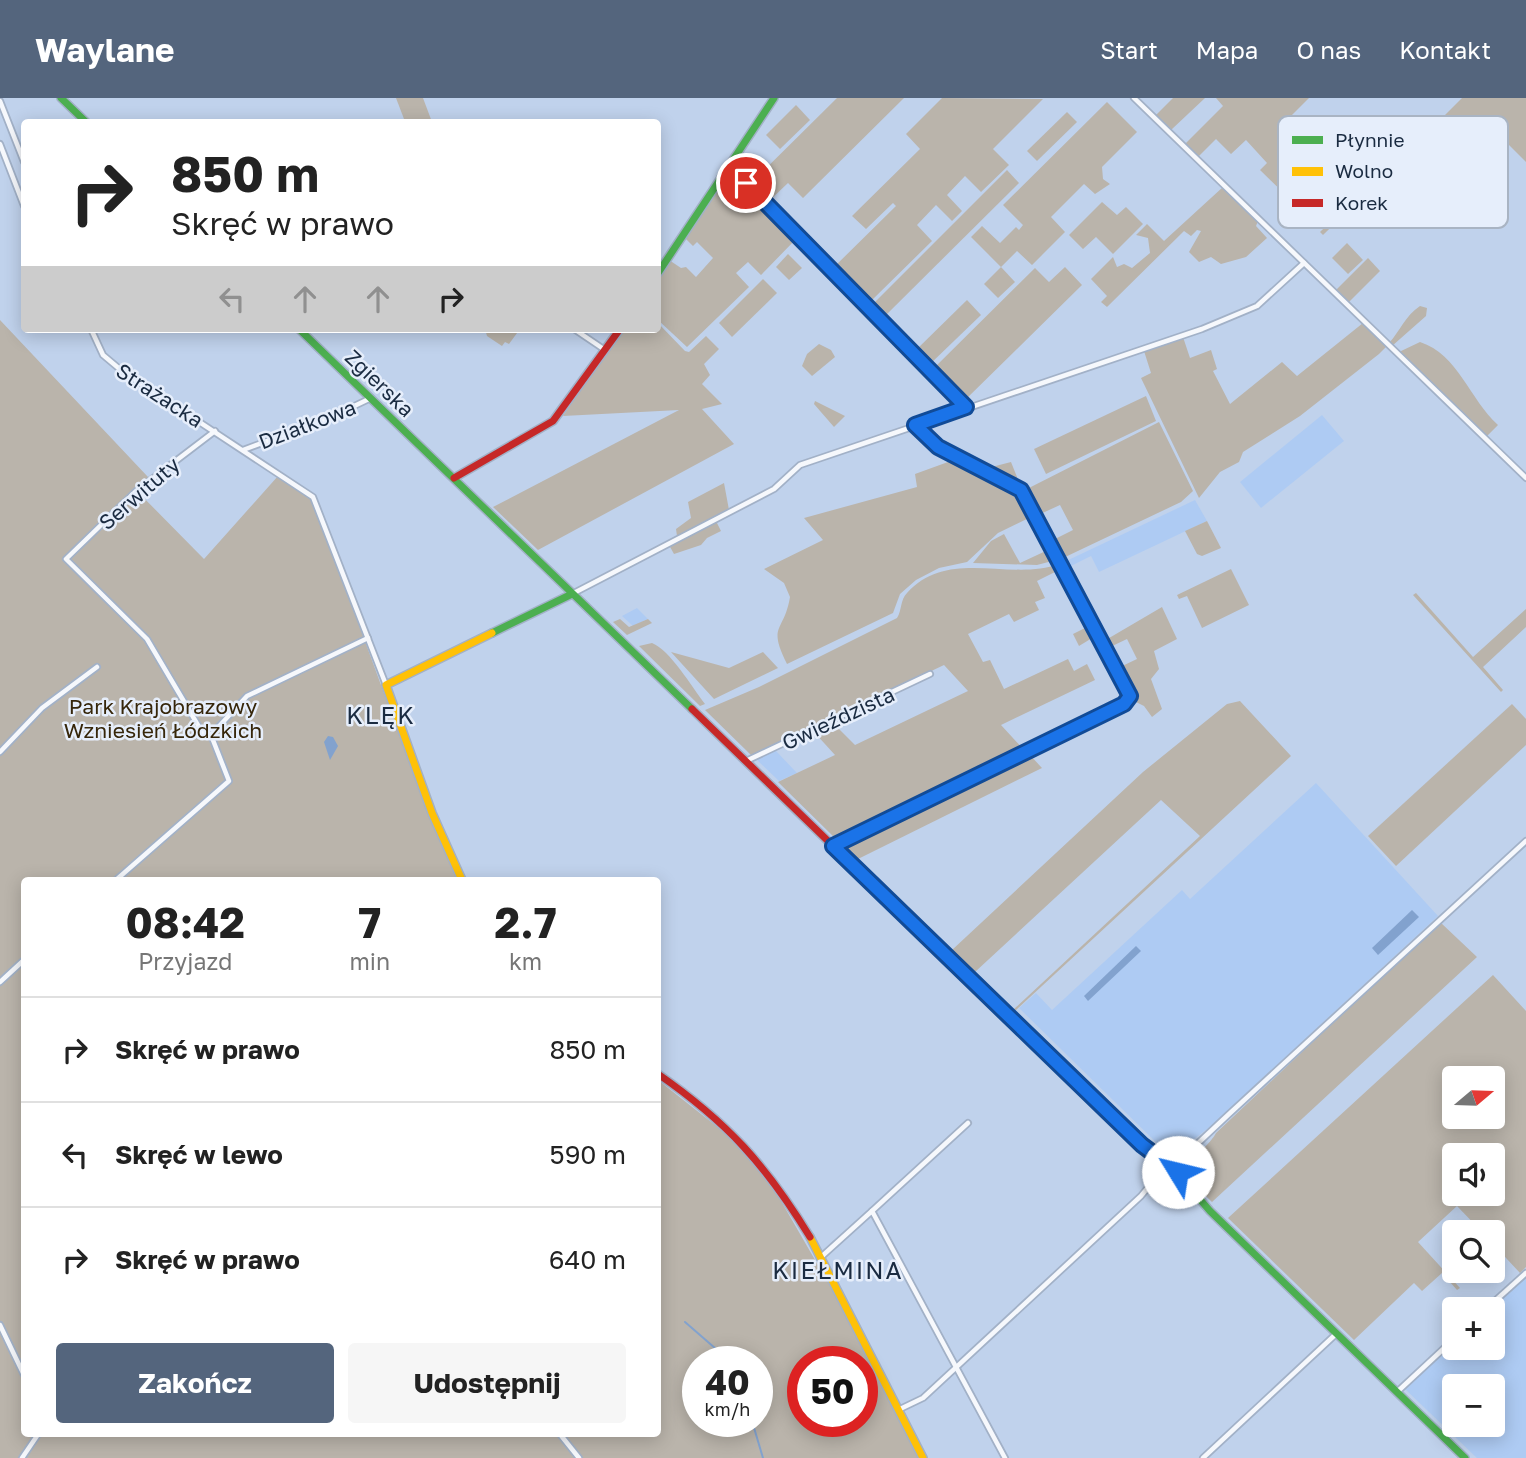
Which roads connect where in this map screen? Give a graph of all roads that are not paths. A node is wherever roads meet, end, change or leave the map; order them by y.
1 (61, 98) edge
2 (774, 98) edge
3 (1134, 98) edge
4 (0, 102) edge
5 (83, 119) edge
6 (0, 144) edge
7 (21, 154) edge
8 (728, 167) junction
9 (21, 198) edge
10 (1304, 263) junction
11 (661, 268) edge
12 (93, 333) edge
13 (303, 333) edge
14 (580, 333) edge
15 (617, 333) edge
16 (605, 351) junction
17 (371, 398) junction
18 (966, 407) junction
19 (915, 425) junction
20 (215, 431) junction
21 (243, 450) junction
22 (454, 478) junction
23 (1526, 478) edge
24 (572, 593) junction
25 (368, 638) junction
26 (97, 667) dead end
27 (930, 674) dead end
28 (386, 685) junction
29 (211, 735) junction
30 (0, 752) edge
31 (746, 761) junction
32 (1526, 841) edge
33 (833, 846) junction
34 (119, 877) edge
35 (461, 877) edge
36 (21, 963) edge
37 (0, 982) edge
38 (661, 1076) edge
39 (968, 1123) dead end
40 (1168, 1171) junction
41 (872, 1210) junction
42 (820, 1258) junction
43 (1526, 1273) edge
44 (1499, 1297) edge
45 (0, 1325) edge
46 (1336, 1334) junction
47 (1442, 1350) edge
48 (956, 1368) junction
49 (21, 1369) edge
50 (1396, 1392) junction
51 (898, 1411) junction
52 (36, 1437) edge
53 (562, 1437) edge
54 (22, 1458) edge
55 (579, 1458) edge
56 (923, 1458) edge
57 (1005, 1458) edge
58 (1203, 1458) edge
59 (1465, 1458) edge

1 - 5 main road
2 - 8 main road
3 - 10 street
4 - 7 street
6 - 9 street
8 - 11 main road
8 - 18 street
10 - 18 street
10 - 23 street
12 - 20 street, Strażacka
13 - 17 main road, Zgierska
14 - 16 street
15 - 16 main road
16 - 22 main road
17 - 21 street, Działkowa
17 - 22 main road, Zgierska
18 - 19 street
19 - 24 street
19 - 33 street
20 - 21 street, Strażacka
20 - 29 street, Serwituty
21 - 25 street, Strażacka
22 - 24 main road, Zgierska
24 - 28 main road
24 - 31 main road, Zgierska
25 - 28 street, Strażacka
25 - 29 street
26 - 30 street
27 - 31 street, Gwieździsta
28 - 35 main road
29 - 34 street
31 - 33 main road, Zgierska
32 - 40 street
33 - 40 main road, Zgierska
36 - 37 street
38 - 42 main road
39 - 41 street
40 - 46 main road, Zgierska
40 - 48 street
41 - 42 street
41 - 48 street
42 - 51 main road
43 - 44 street
45 - 49 street
46 - 50 main road, Zgierska
46 - 58 street
47 - 50 street
48 - 51 street
48 - 57 street
50 - 59 main road, Zgierska
51 - 56 main road
52 - 54 street
53 - 55 street

